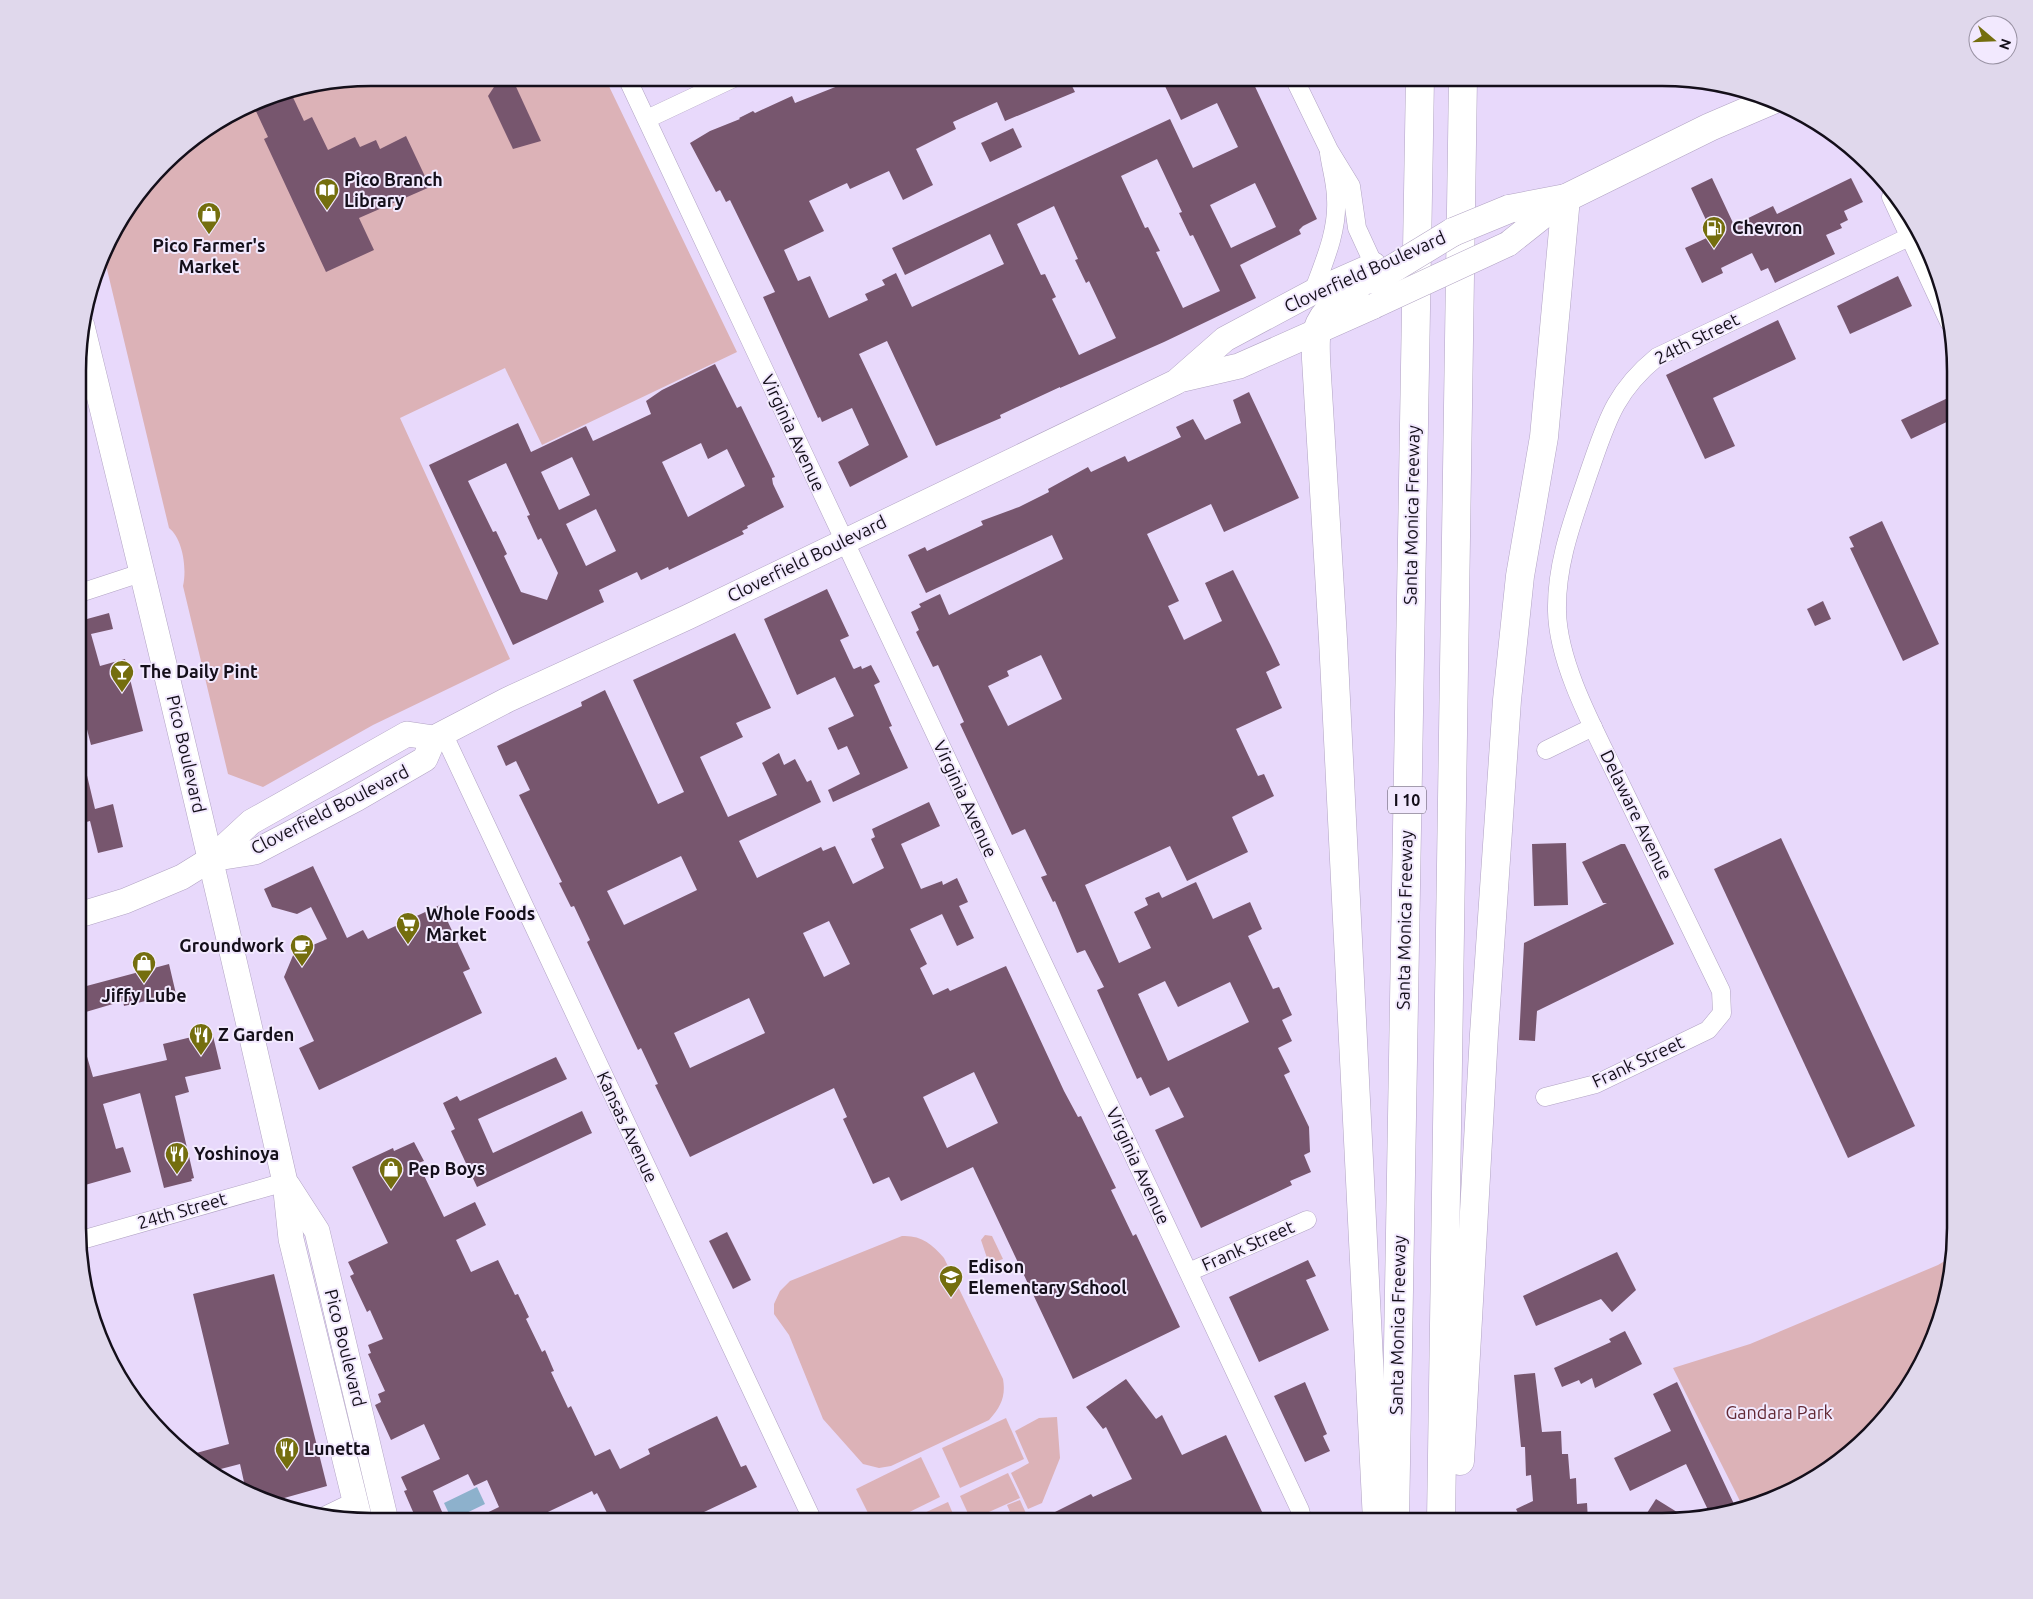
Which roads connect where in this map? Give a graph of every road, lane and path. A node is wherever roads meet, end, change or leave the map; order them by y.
1 (631, 86) edge
2 (717, 86) edge
3 (1298, 86) edge
4 (1420, 86) edge
5 (1463, 86) edge
6 (1762, 105) edge
7 (647, 119) junction
8 (1329, 150) junction
9 (1566, 198) junction
10 (1897, 210) edge
11 (1909, 237) junction
12 (1374, 284) junction
13 (1314, 292) junction
14 (1936, 294) edge
15 (1317, 332) junction
16 (88, 348) edge
17 (1180, 379) junction
18 (844, 542) junction
19 (144, 572) junction
20 (86, 591) edge
21 (1557, 613) joint
22 (1593, 727) junction
23 (439, 736) junction
24 (1546, 750) dead end
25 (211, 859) junction
26 (86, 913) edge
27 (1722, 1013) joint
28 (1545, 1097) dead end
29 (285, 1182) junction
30 (1307, 1220) dead end
31 (87, 1239) edge
32 (1189, 1272) junction
33 (377, 1481) junction
34 (358, 1511) edge
35 (384, 1513) edge
36 (809, 1513) edge
37 (1301, 1513) edge
38 (1377, 1513) edge
39 (1394, 1513) edge
40 (1441, 1513) edge
41 (1452, 1513) edge

1 - 7 street, Virginia Avenue
2 - 7 street
3 - 8 street
4 - 39 main road, Santa Monica Freeway / I 10
5 - 40 main road, I 10
6 - 9 main road, Cloverfield Boulevard
7 - 18 street, Virginia Avenue
8 - 12 street
8 - 13 street
9 - 12 main road, Cloverfield Boulevard, bridge
9 - 12 main road, Cloverfield Boulevard, bridge
9 - 41 main road
10 - 11 street
11 - 14 street
11 - 21 street, 24th Street
12 - 13 main road, Cloverfield Boulevard
12 - 15 main road, Cloverfield Boulevard
13 - 17 main road, Cloverfield Boulevard
15 - 17 main road, Cloverfield Boulevard
15 - 38 main road
16 - 19 main road, Pico Boulevard
17 - 18 main road, Cloverfield Boulevard
18 - 23 main road, Cloverfield Boulevard
18 - 32 street, Virginia Avenue
19 - 20 street
19 - 25 main road, Pico Boulevard
21 - 22 street, Delaware Avenue
22 - 24 street
22 - 27 street, Delaware Avenue
23 - 25 main road, Cloverfield Boulevard
23 - 25 main road, Cloverfield Boulevard
23 - 36 street, Kansas Avenue
25 - 26 main road, Cloverfield Boulevard
25 - 29 main road, Pico Boulevard
27 - 28 street, Frank Street
29 - 31 street, 24th Street
29 - 33 main road, Pico Boulevard
29 - 34 main road, Pico Boulevard
30 - 32 street, Frank Street
32 - 37 street, Virginia Avenue
33 - 34 main road
33 - 35 main road, Pico Boulevard

